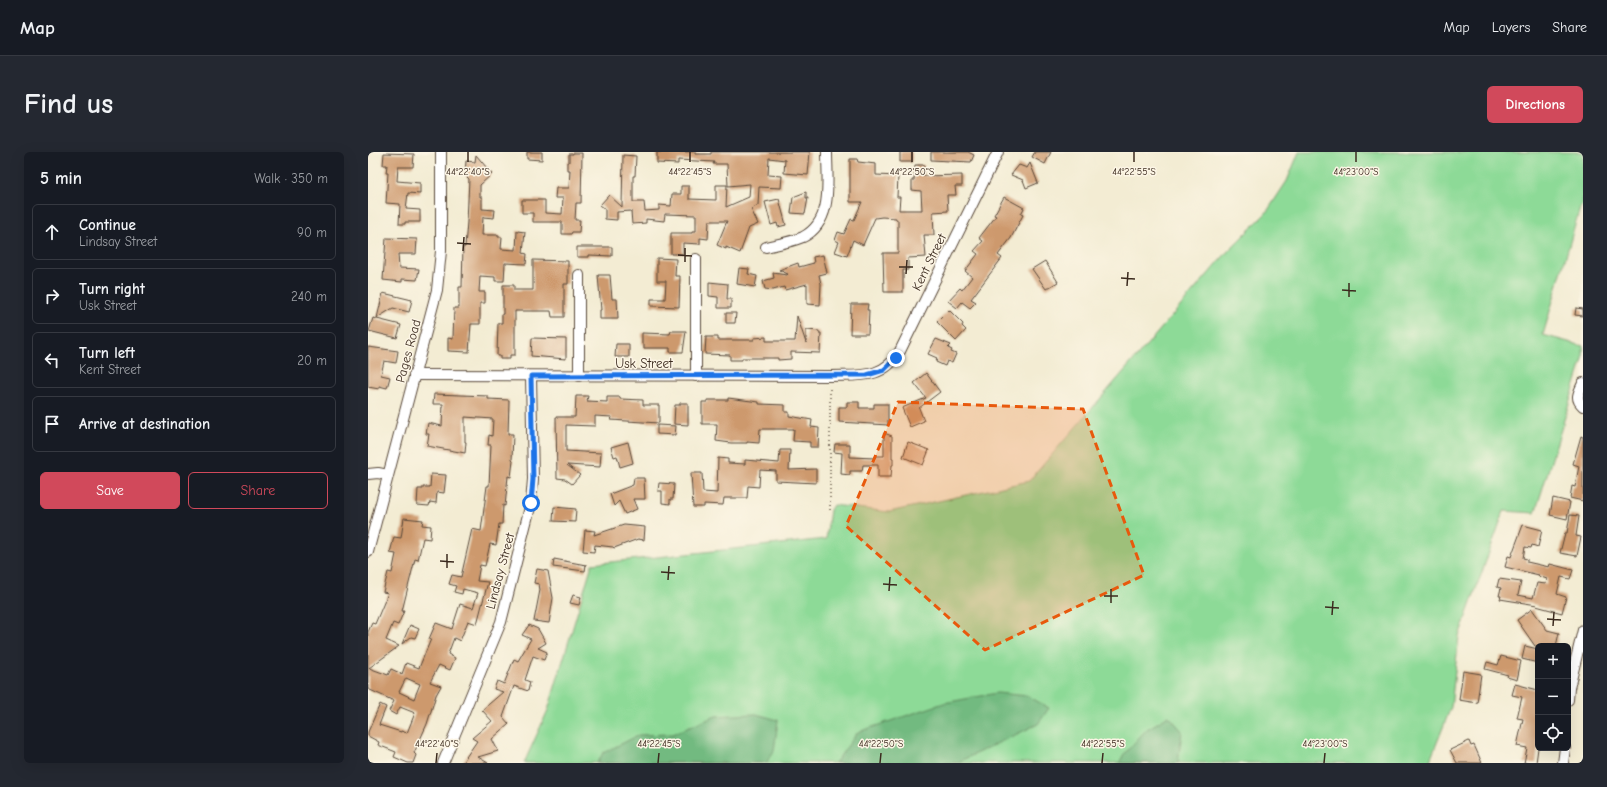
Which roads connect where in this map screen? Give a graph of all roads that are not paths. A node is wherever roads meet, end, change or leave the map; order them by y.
1 (441, 152) edge
2 (827, 152) edge
3 (998, 152) edge
4 (766, 247) dead end
5 (696, 259) dead end
6 (579, 274) dead end
7 (874, 374) joint
8 (414, 375) junction
9 (531, 376) junction
10 (579, 376) junction
11 (696, 376) junction
12 (1583, 383) edge
13 (1583, 406) edge
14 (368, 474) edge
15 (388, 476) junction
16 (371, 531) edge
17 (368, 552) edge
18 (1583, 630) edge
19 (1571, 680) edge
20 (1564, 751) edge
21 (443, 763) edge
22 (1563, 763) edge

1 - 8 street, Pages Road
2 - 4 street
3 - 7 street, Kent Street
5 - 11 street
6 - 10 street
7 - 11 street, Usk Street
8 - 9 street, Usk Street
8 - 15 street, Pages Road
9 - 10 street, Usk Street
9 - 21 street, Lindsay Street
10 - 11 street, Usk Street
12 - 13 street
14 - 15 street
15 - 16 street, Pages Road
16 - 17 street, Pages Road
18 - 19 street
20 - 22 street

